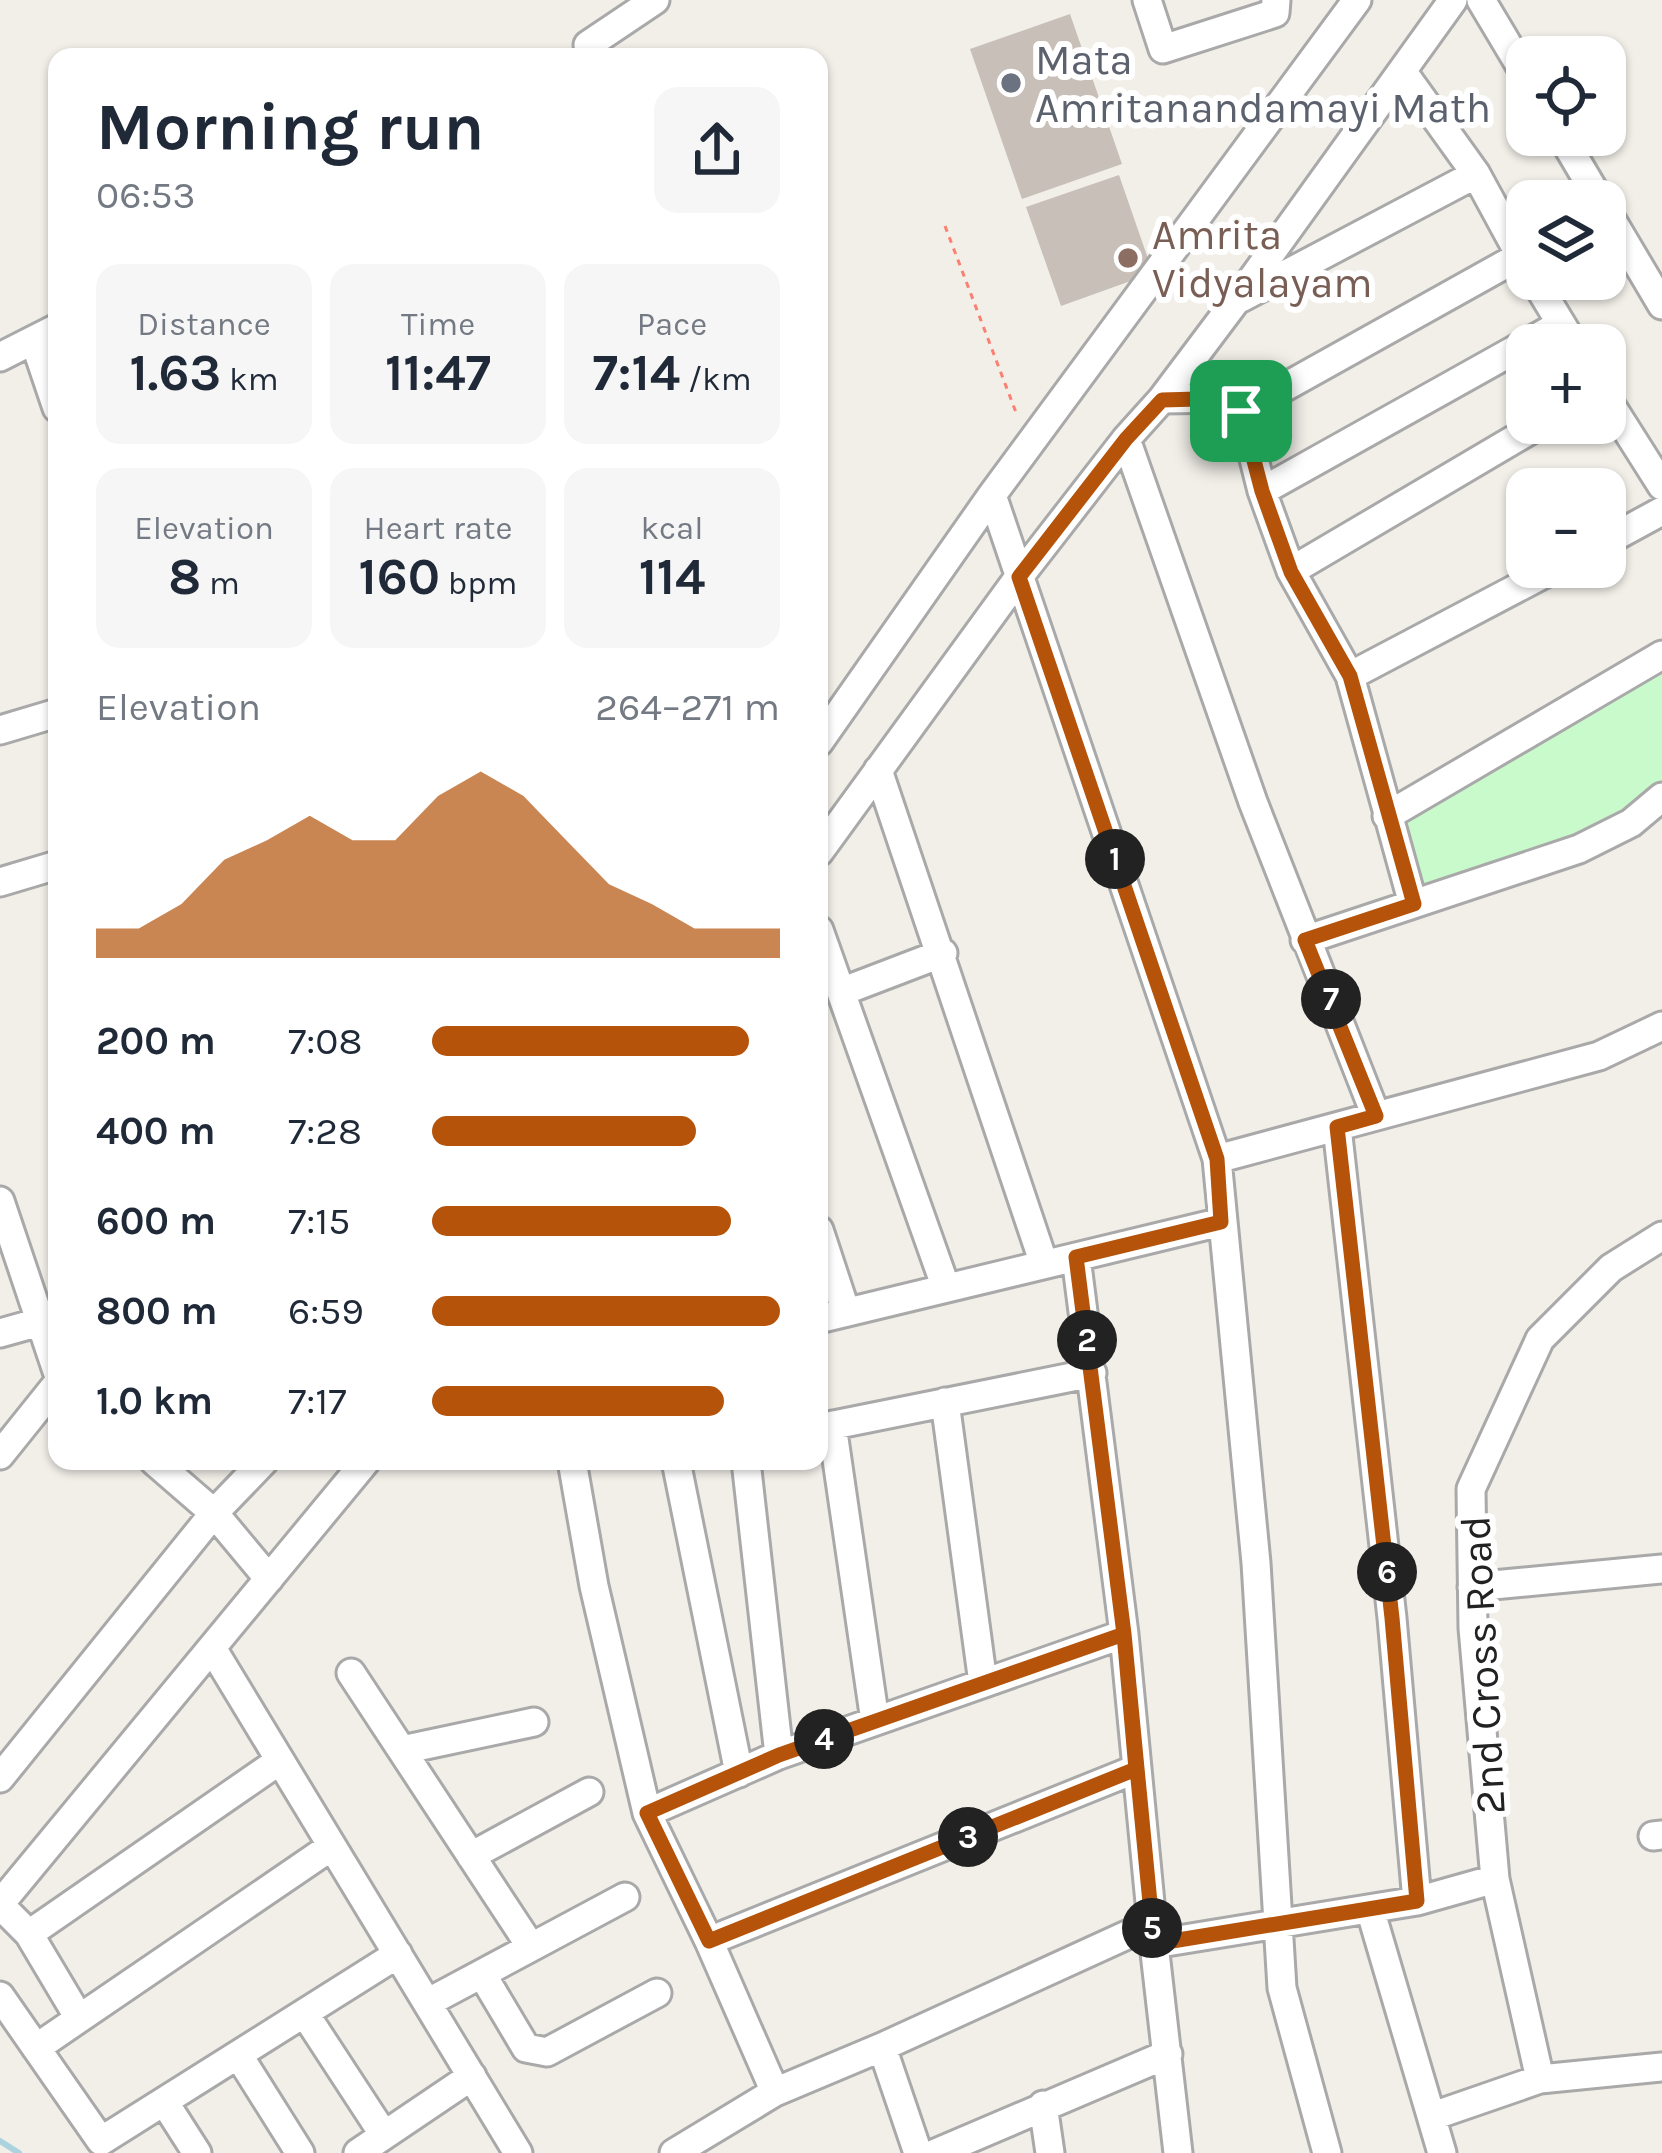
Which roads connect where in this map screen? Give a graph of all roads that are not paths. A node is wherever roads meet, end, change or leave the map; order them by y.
1 (655, 0) edge
2 (1147, 0) edge
3 (1276, 0) edge
4 (1357, 0) edge
5 (1454, 0) edge
6 (1481, 0) edge
7 (1506, 42) edge
8 (590, 48) edge
9 (1402, 71) junction
10 (1476, 174) junction
11 (1506, 229) edge
12 (1626, 244) edge
13 (1506, 278) edge
14 (1234, 302) junction
15 (1662, 305) edge
16 (45, 334) edge
17 (0, 357) edge
18 (1506, 365) edge
19 (1162, 400) junction
20 (1241, 411) junction
21 (1626, 429) edge
22 (1126, 439) junction
23 (1507, 444) edge
24 (1662, 486) edge
25 (1262, 491) junction
26 (992, 495) junction
27 (1662, 512) edge
28 (1626, 531) edge
29 (1291, 572) junction
30 (1019, 577) junction
31 (1517, 588) edge
32 (1662, 656) edge
33 (1350, 676) junction
34 (48, 715) edge
35 (828, 729) edge
36 (0, 730) edge
37 (878, 770) junction
38 (1662, 797) edge
39 (1387, 816) junction
40 (828, 839) edge
41 (48, 868) edge
42 (0, 882) edge
43 (1414, 904) junction
44 (1305, 940) junction
45 (943, 952) junction
46 (828, 954) edge
47 (842, 992) junction
48 (1662, 1026) edge
49 (1376, 1116) junction
50 (1337, 1127) junction
51 (1217, 1159) junction
52 (0, 1201) edge
53 (1221, 1222) junction
54 (1662, 1236) edge
55 (1076, 1257) junction
56 (1044, 1264) junction
57 (946, 1288) junction
58 (832, 1316) edge
59 (48, 1318) edge
60 (48, 1320) edge
61 (0, 1334) edge
62 (1092, 1373) junction
63 (48, 1395) edge
64 (945, 1402) junction
65 (828, 1426) edge
66 (828, 1438) edge
67 (0, 1455) edge
68 (164, 1470) edge
69 (253, 1470) edge
70 (359, 1470) edge
71 (574, 1470) edge
72 (678, 1470) edge
73 (747, 1470) edge
74 (214, 1513) junction
75 (1662, 1569) edge
76 (269, 1579) junction
77 (1472, 1587) junction
78 (1124, 1634) junction
79 (212, 1648) junction
80 (351, 1673) dead end
81 (983, 1683) junction
82 (875, 1721) junction
83 (534, 1722) dead end
84 (402, 1750) junction
85 (779, 1755) junction
86 (279, 1761) junction
87 (1136, 1769) junction
88 (739, 1773) junction
89 (0, 1778) edge
90 (589, 1792) dead end
91 (647, 1813) junction
92 (332, 1846) junction
93 (471, 1856) junction
94 (1496, 1879) junction
95 (625, 1897) dead end
96 (1417, 1901) junction
97 (0, 1904) edge
98 (1370, 1909) junction
99 (1280, 1925) junction
100 (29, 1934) junction
101 (1153, 1934) junction
102 (709, 1941) junction
103 (531, 1947) junction
104 (398, 1954) junction
105 (482, 1974) junction
106 (657, 1993) dead end
107 (0, 1996) edge
108 (427, 2003) junction
109 (305, 2014) junction
110 (79, 2018) junction
111 (882, 2047) junction
112 (36, 2048) junction
113 (1168, 2054) junction
114 (239, 2056) junction
115 (1662, 2067) edge
116 (472, 2076) junction
117 (1540, 2079) junction
118 (775, 2092) junction
119 (165, 2103) junction
120 (1042, 2104) junction
121 (1433, 2116) junction
122 (384, 2135) junction
123 (514, 2152) edge
124 (197, 2153) edge
125 (301, 2153) edge
126 (358, 2153) edge
127 (674, 2153) edge
128 (918, 2153) edge
129 (936, 2153) edge
130 (1050, 2153) edge
131 (1178, 2153) edge
132 (1327, 2153) edge
133 (1442, 2153) edge

1 - 8 street
2 - 3 street
4 - 26 street
5 - 9 street
6 - 7 street
9 - 10 street
9 - 14 street
10 - 11 street
10 - 14 street
12 - 15 street
13 - 20 street
14 - 19 street
16 - 17 street
18 - 25 street
19 - 20 street
19 - 22 street
20 - 25 street
21 - 24 street
22 - 30 street
22 - 44 street
23 - 29 street
25 - 29 street
26 - 30 street
26 - 35 street
27 - 28 street
29 - 33 street
30 - 37 street
30 - 51 street
31 - 33 street
32 - 39 street
33 - 39 street
34 - 36 street
37 - 40 street
37 - 45 street
38 - 43 street
39 - 43 street
41 - 42 street
43 - 44 street
44 - 49 street
45 - 47 street
45 - 56 street
46 - 47 street
47 - 57 street
48 - 49 street
49 - 50 street
50 - 51 street
50 - 96 street
51 - 53 street
52 - 59 street
53 - 55 street
53 - 99 street
54 - 77 street, 2nd Cross Road
55 - 56 street
55 - 62 street
56 - 57 street
57 - 58 street
60 - 61 street
62 - 64 street
62 - 78 street
63 - 67 street
64 - 65 street
64 - 81 street
66 - 82 street
68 - 74 street
69 - 74 street
70 - 76 street
71 - 91 street
72 - 88 street
73 - 85 street
74 - 76 street
74 - 89 street
75 - 77 street
76 - 79 street
77 - 94 street, 2nd Cross Road
78 - 81 street
78 - 87 street
79 - 86 street
79 - 97 street
80 - 84 street
81 - 82 street
82 - 85 street
83 - 84 street
84 - 93 street
85 - 88 street
86 - 92 street
86 - 100 street
87 - 101 street
87 - 102 street
88 - 91 street
90 - 93 street
91 - 102 street
92 - 104 street
92 - 110 street
93 - 103 street
94 - 96 street
94 - 117 street, 2nd Cross Road
95 - 103 street
96 - 98 street
97 - 100 street
98 - 99 street
98 - 121 street
99 - 101 street
99 - 132 street
100 - 110 street
101 - 111 street
101 - 113 street
102 - 118 street
103 - 105 street
104 - 108 street
104 - 109 street
105 - 106 street
105 - 108 street
107 - 112 street
108 - 116 street
109 - 114 street
109 - 122 street
110 - 112 street
111 - 118 street
111 - 128 street
112 - 119 street
113 - 120 street
113 - 131 street
114 - 119 street
114 - 125 street
115 - 117 street
116 - 122 street
116 - 123 street
117 - 121 street
118 - 127 street
119 - 124 street
120 - 129 street
120 - 130 street
121 - 133 street
122 - 126 street

